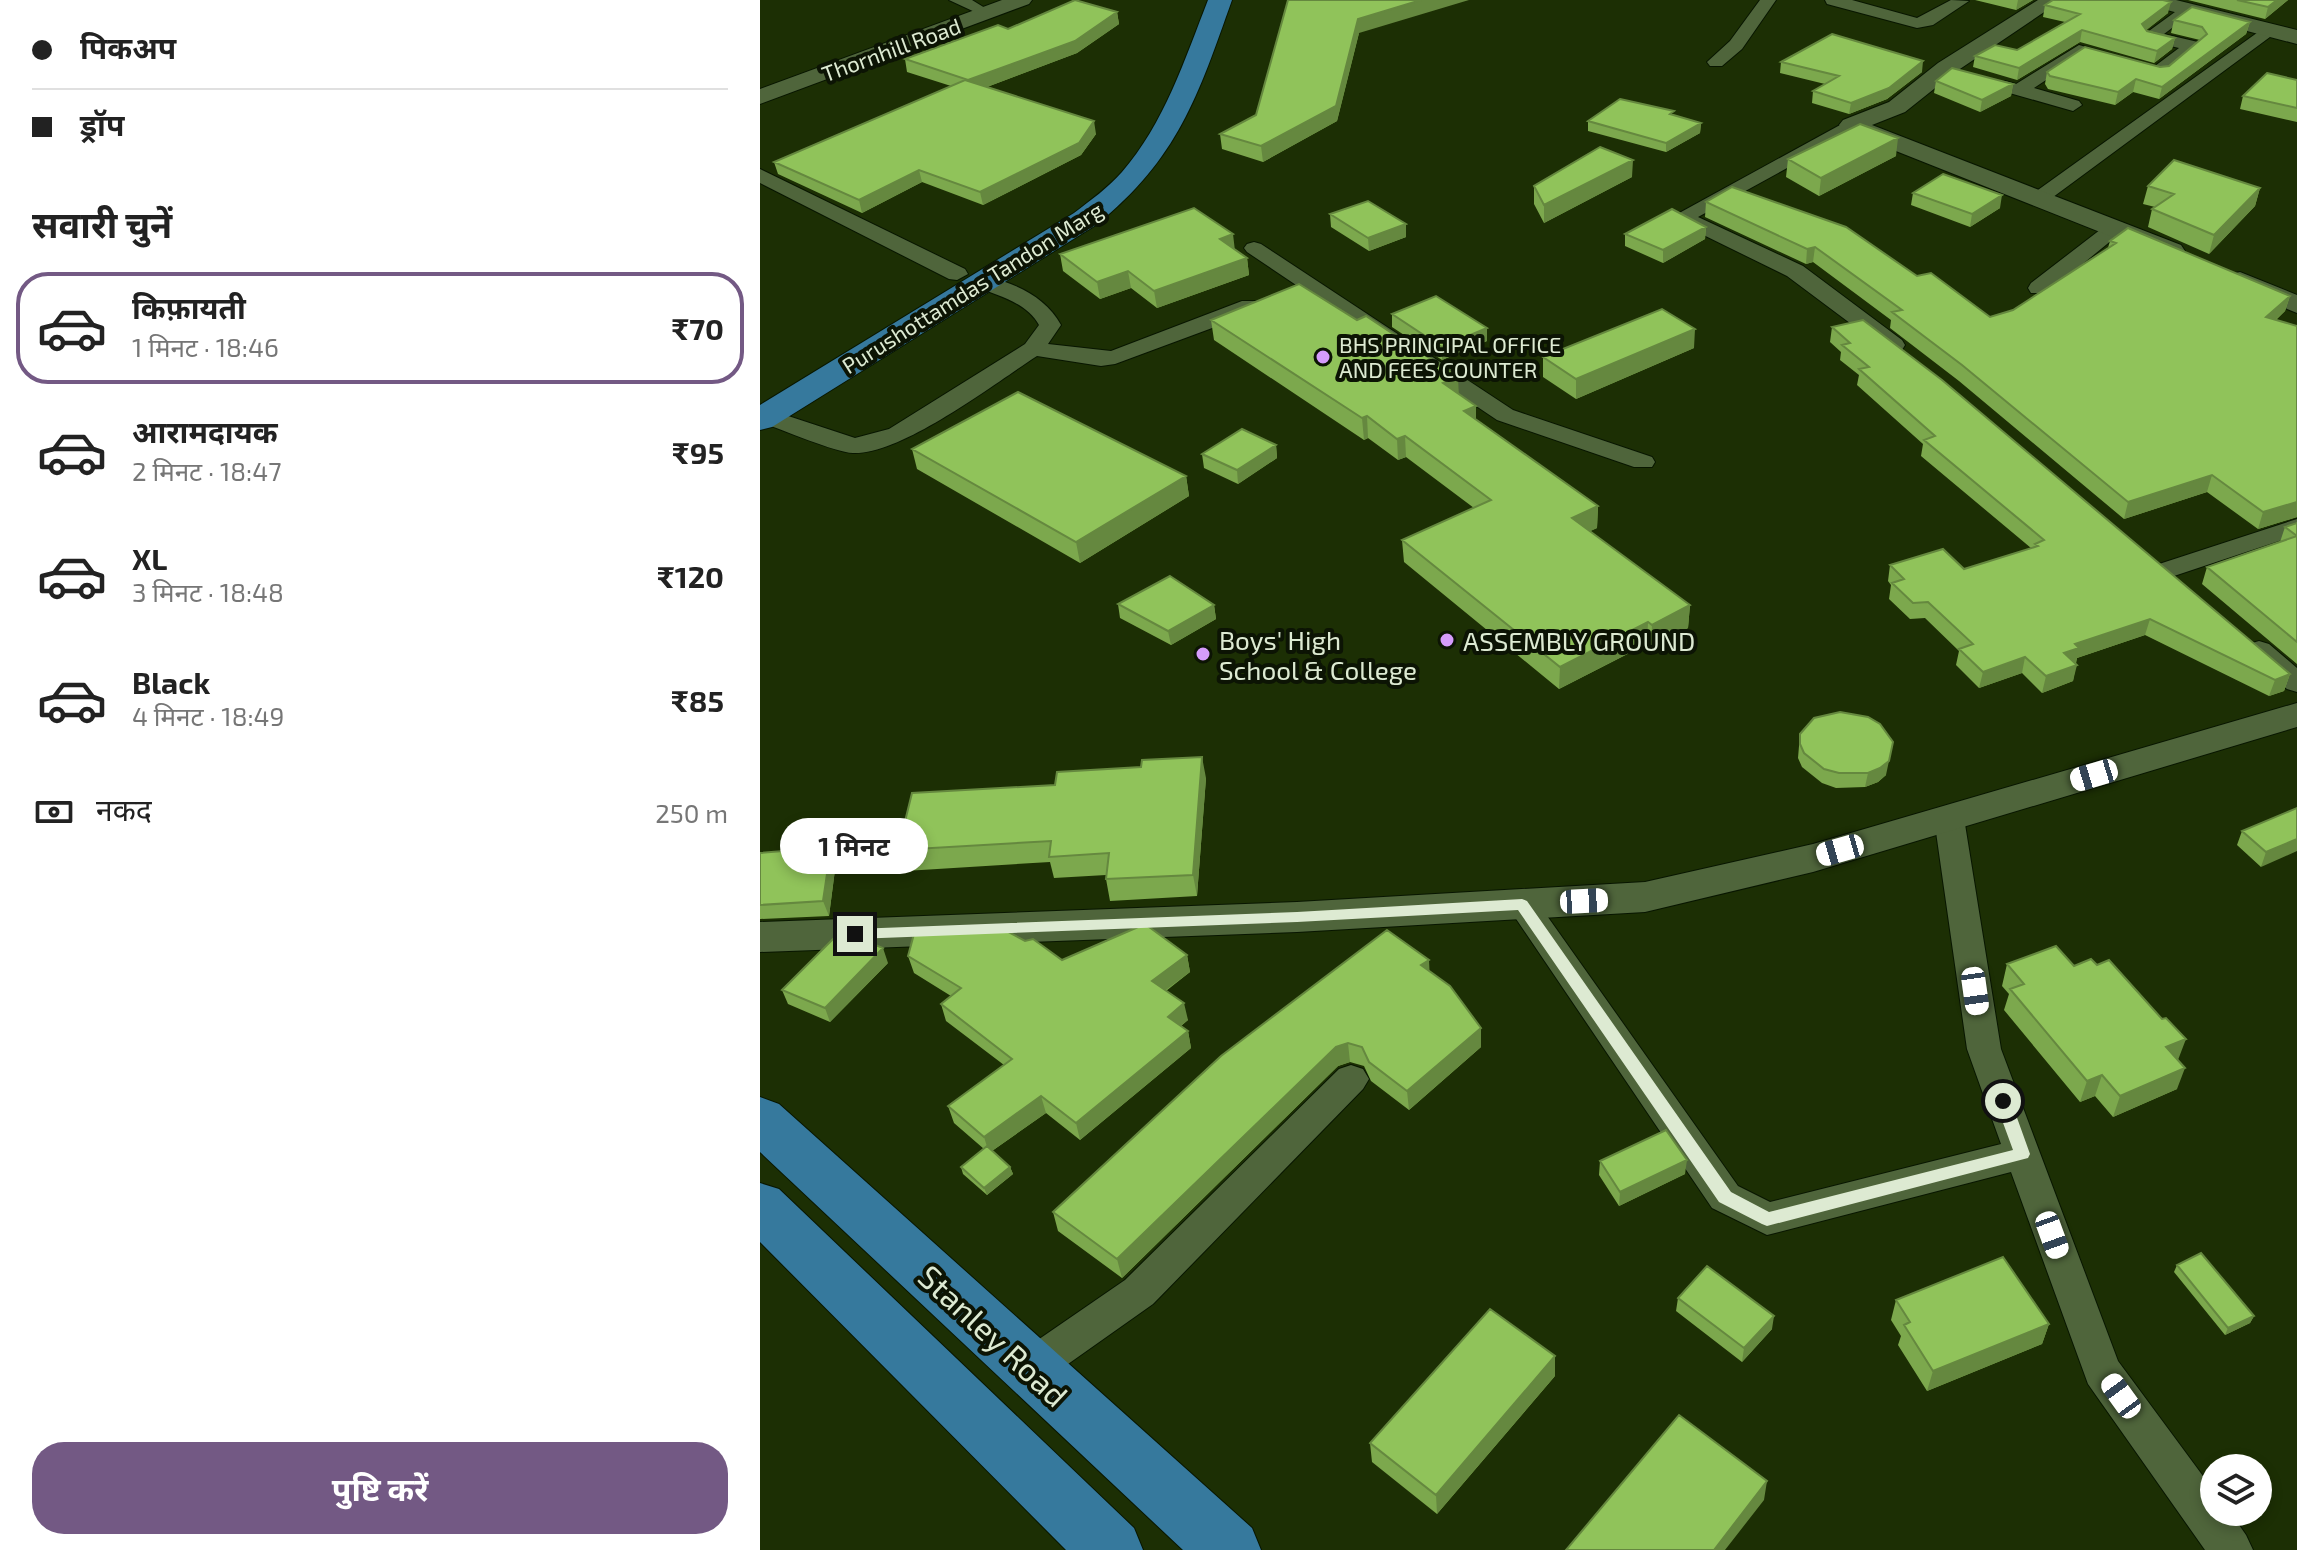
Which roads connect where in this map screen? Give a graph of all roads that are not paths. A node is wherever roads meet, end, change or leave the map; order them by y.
1 (999, 0) edge
2 (1022, 0) edge
3 (1192, 0) edge
4 (1220, 0) edge
5 (1768, 0) edge
6 (1833, 0) edge
7 (2052, 0) edge
8 (2151, 0) edge
9 (1961, 1) edge
10 (967, 4) edge
11 (2186, 9) junction
12 (2268, 30) junction
13 (2297, 37) edge
14 (1716, 62) dead end
15 (1946, 68) junction
16 (760, 87) edge
17 (2019, 90) junction
18 (760, 97) edge
19 (2073, 105) dead end
20 (1851, 125) junction
21 (760, 175) edge
22 (2038, 199) junction
23 (2116, 227) junction
24 (1254, 248) dead end
25 (971, 278) junction
26 (1308, 284) junction
27 (2039, 288) dead end
28 (2297, 305) edge
29 (1033, 349) junction
30 (1915, 361) edge
31 (762, 409) edge
32 (1643, 462) dead end
33 (2297, 527) edge
34 (2189, 591) edge
35 (2237, 632) edge
36 (2297, 683) edge
37 (2297, 715) edge
38 (1949, 818) junction
39 (1522, 904) junction
40 (760, 937) edge
41 (1351, 1079) dead end
42 (760, 1119) edge
43 (2022, 1154) junction
44 (760, 1206) edge
45 (1030, 1368) junction
46 (1111, 1550) edge
47 (1229, 1550) edge
48 (2231, 1550) edge

1 - 10 street, Thornhill Road
2 - 18 street, Thornhill Road
3 - 25 main road, Purushottamdas Tandon Marg
4 - 25 main road, Purushottamdas Tandon Marg
5 - 14 street
6 - 9 street
7 - 15 street
8 - 11 street
10 - 16 street, Thornhill Road
11 - 12 street
11 - 17 street
12 - 13 street
12 - 22 street
15 - 17 street
15 - 20 street
17 - 19 street
20 - 22 street
20 - 30 street
21 - 25 street
22 - 23 street
23 - 27 street
23 - 28 street
24 - 26 street
25 - 29 street
25 - 31 main road, Purushottamdas Tandon Marg
26 - 29 street
26 - 32 street
29 - 31 street
33 - 34 street
35 - 36 street
37 - 38 street
38 - 39 street
38 - 43 street
39 - 40 street
39 - 43 street
41 - 45 street
42 - 45 main road, Stanley Road
43 - 48 street
44 - 46 main road
45 - 47 main road, Stanley Road

